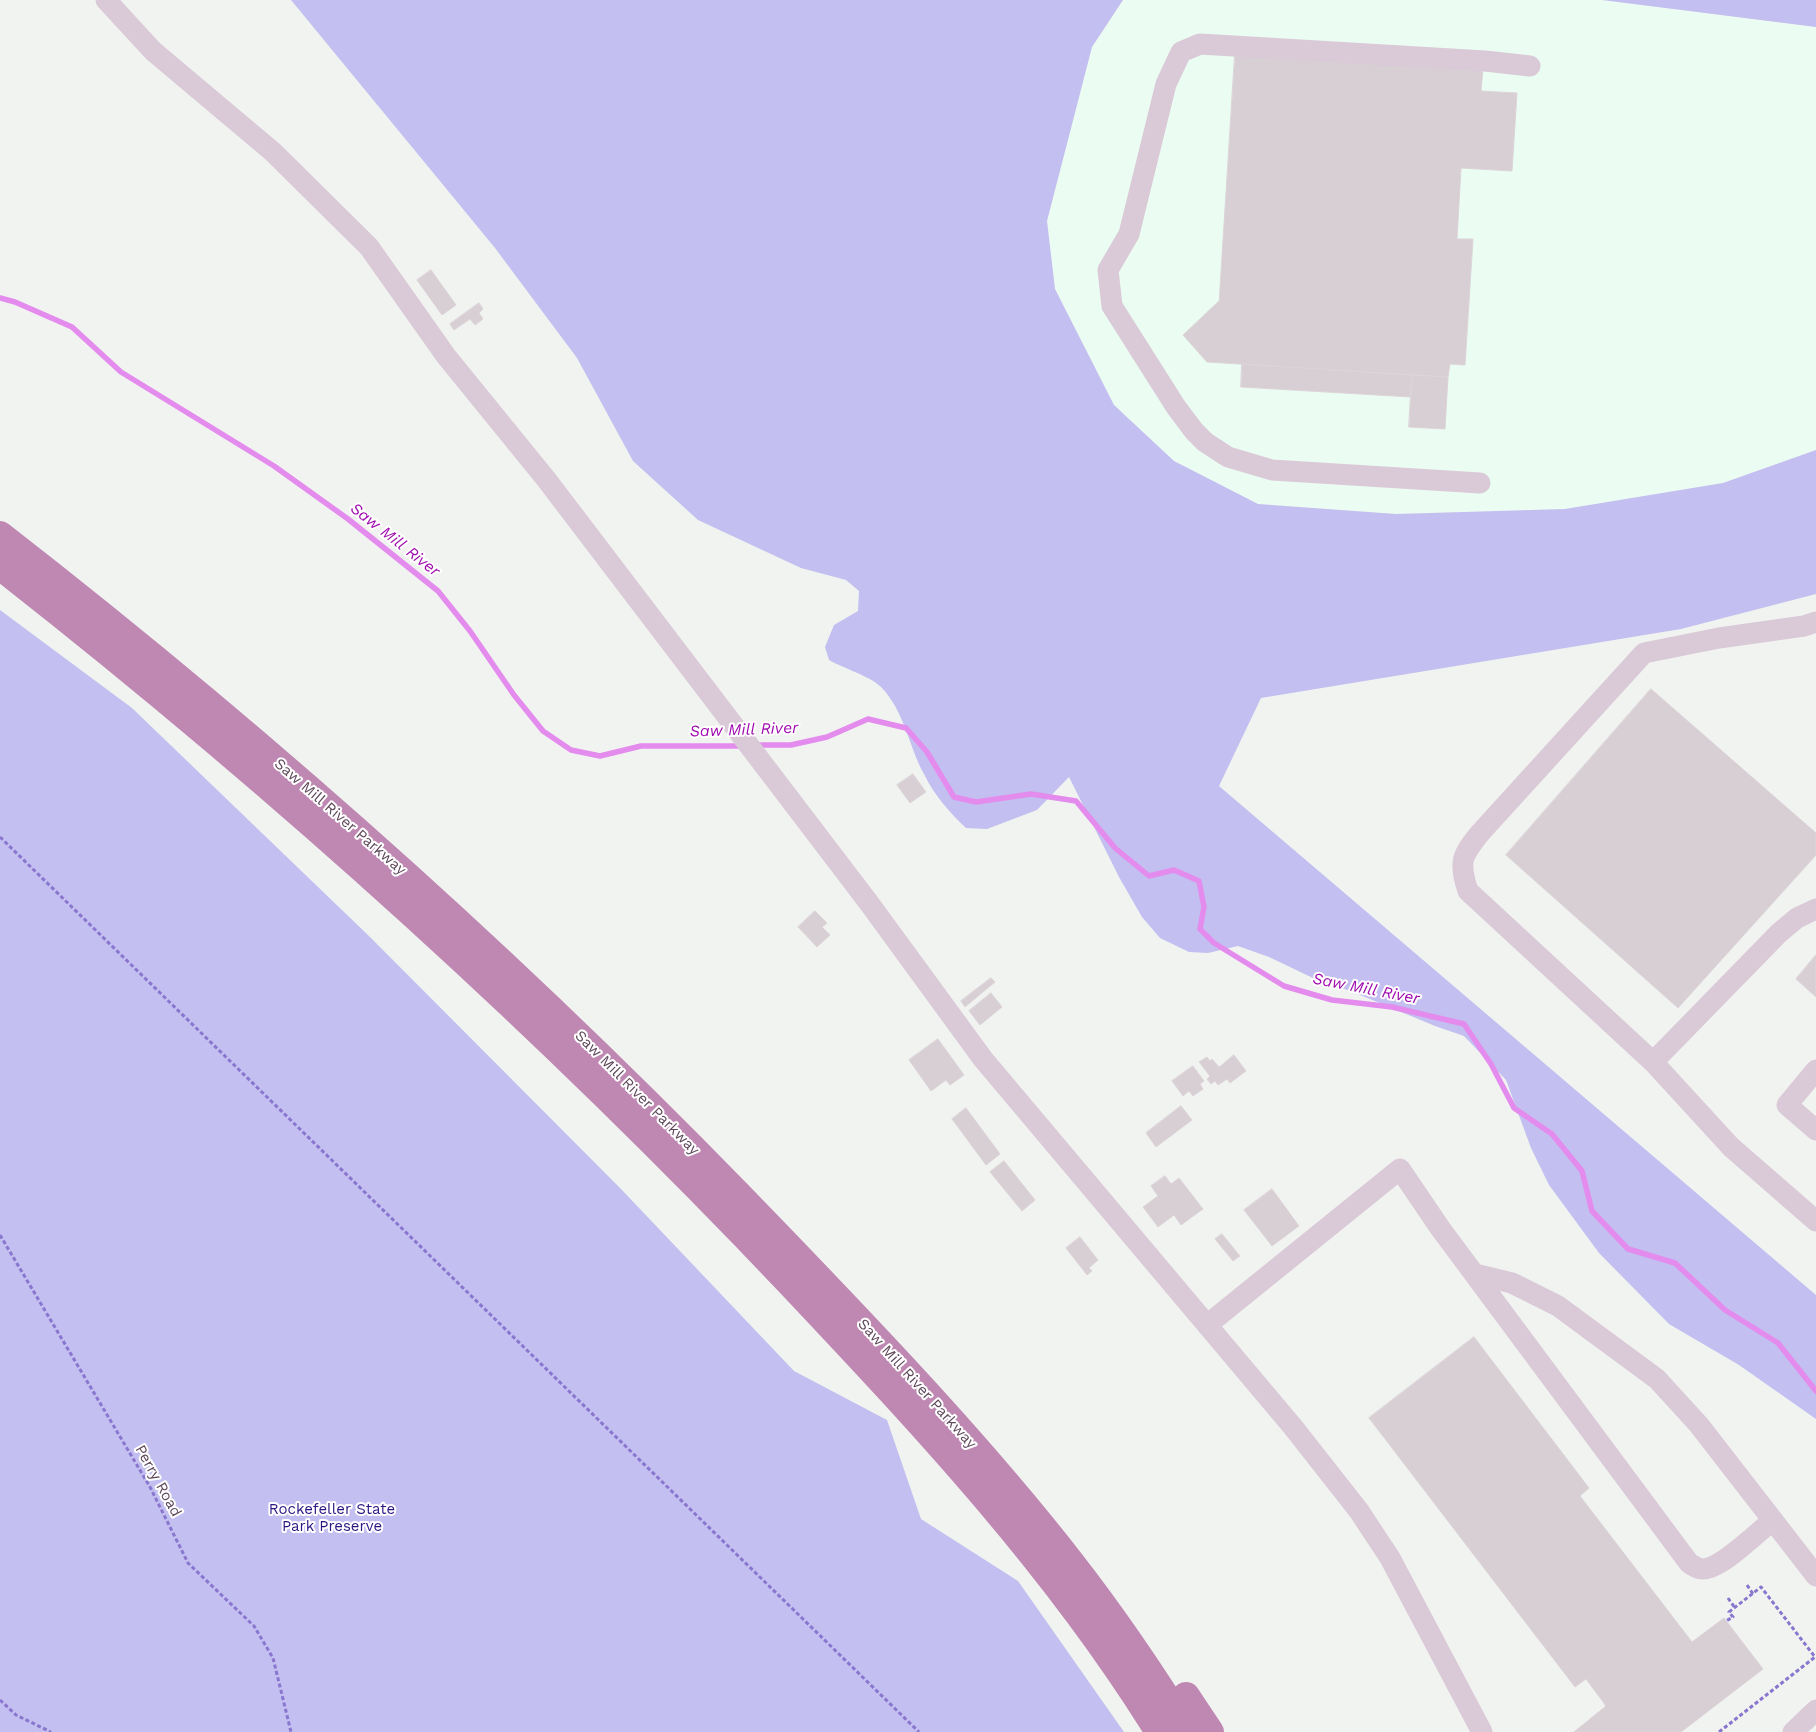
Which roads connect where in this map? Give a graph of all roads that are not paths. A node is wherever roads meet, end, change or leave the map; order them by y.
1 (106, 0) edge
2 (1530, 66) dead end
3 (1480, 483) dead end
4 (0, 535) edge
5 (0, 566) edge
6 (1816, 622) edge
7 (1816, 909) edge
8 (1653, 1062) junction
9 (1816, 1070) edge
10 (1816, 1130) edge
11 (1816, 1220) edge
12 (1475, 1274) junction
13 (1207, 1325) junction
14 (1773, 1520) junction
15 (1073, 1565) junction
16 (1816, 1576) edge
17 (1816, 1710) edge
18 (1159, 1732) edge
19 (1188, 1732) edge
20 (1210, 1732) edge
21 (1482, 1732) edge
22 (1785, 1732) edge
23 (1794, 1732) edge

1 - 13 lane
2 - 3 lane
4 - 15 highway, Saw Mill River Parkway
5 - 18 highway, Saw Mill River Parkway
6 - 8 lane
7 - 8 lane
8 - 11 lane
9 - 10 lane
12 - 13 lane
12 - 14 lane
12 - 14 lane
13 - 21 lane
14 - 16 lane
15 - 19 highway, Saw Mill River Parkway
15 - 20 highway
17 - 23 lane
22 - 23 lane

